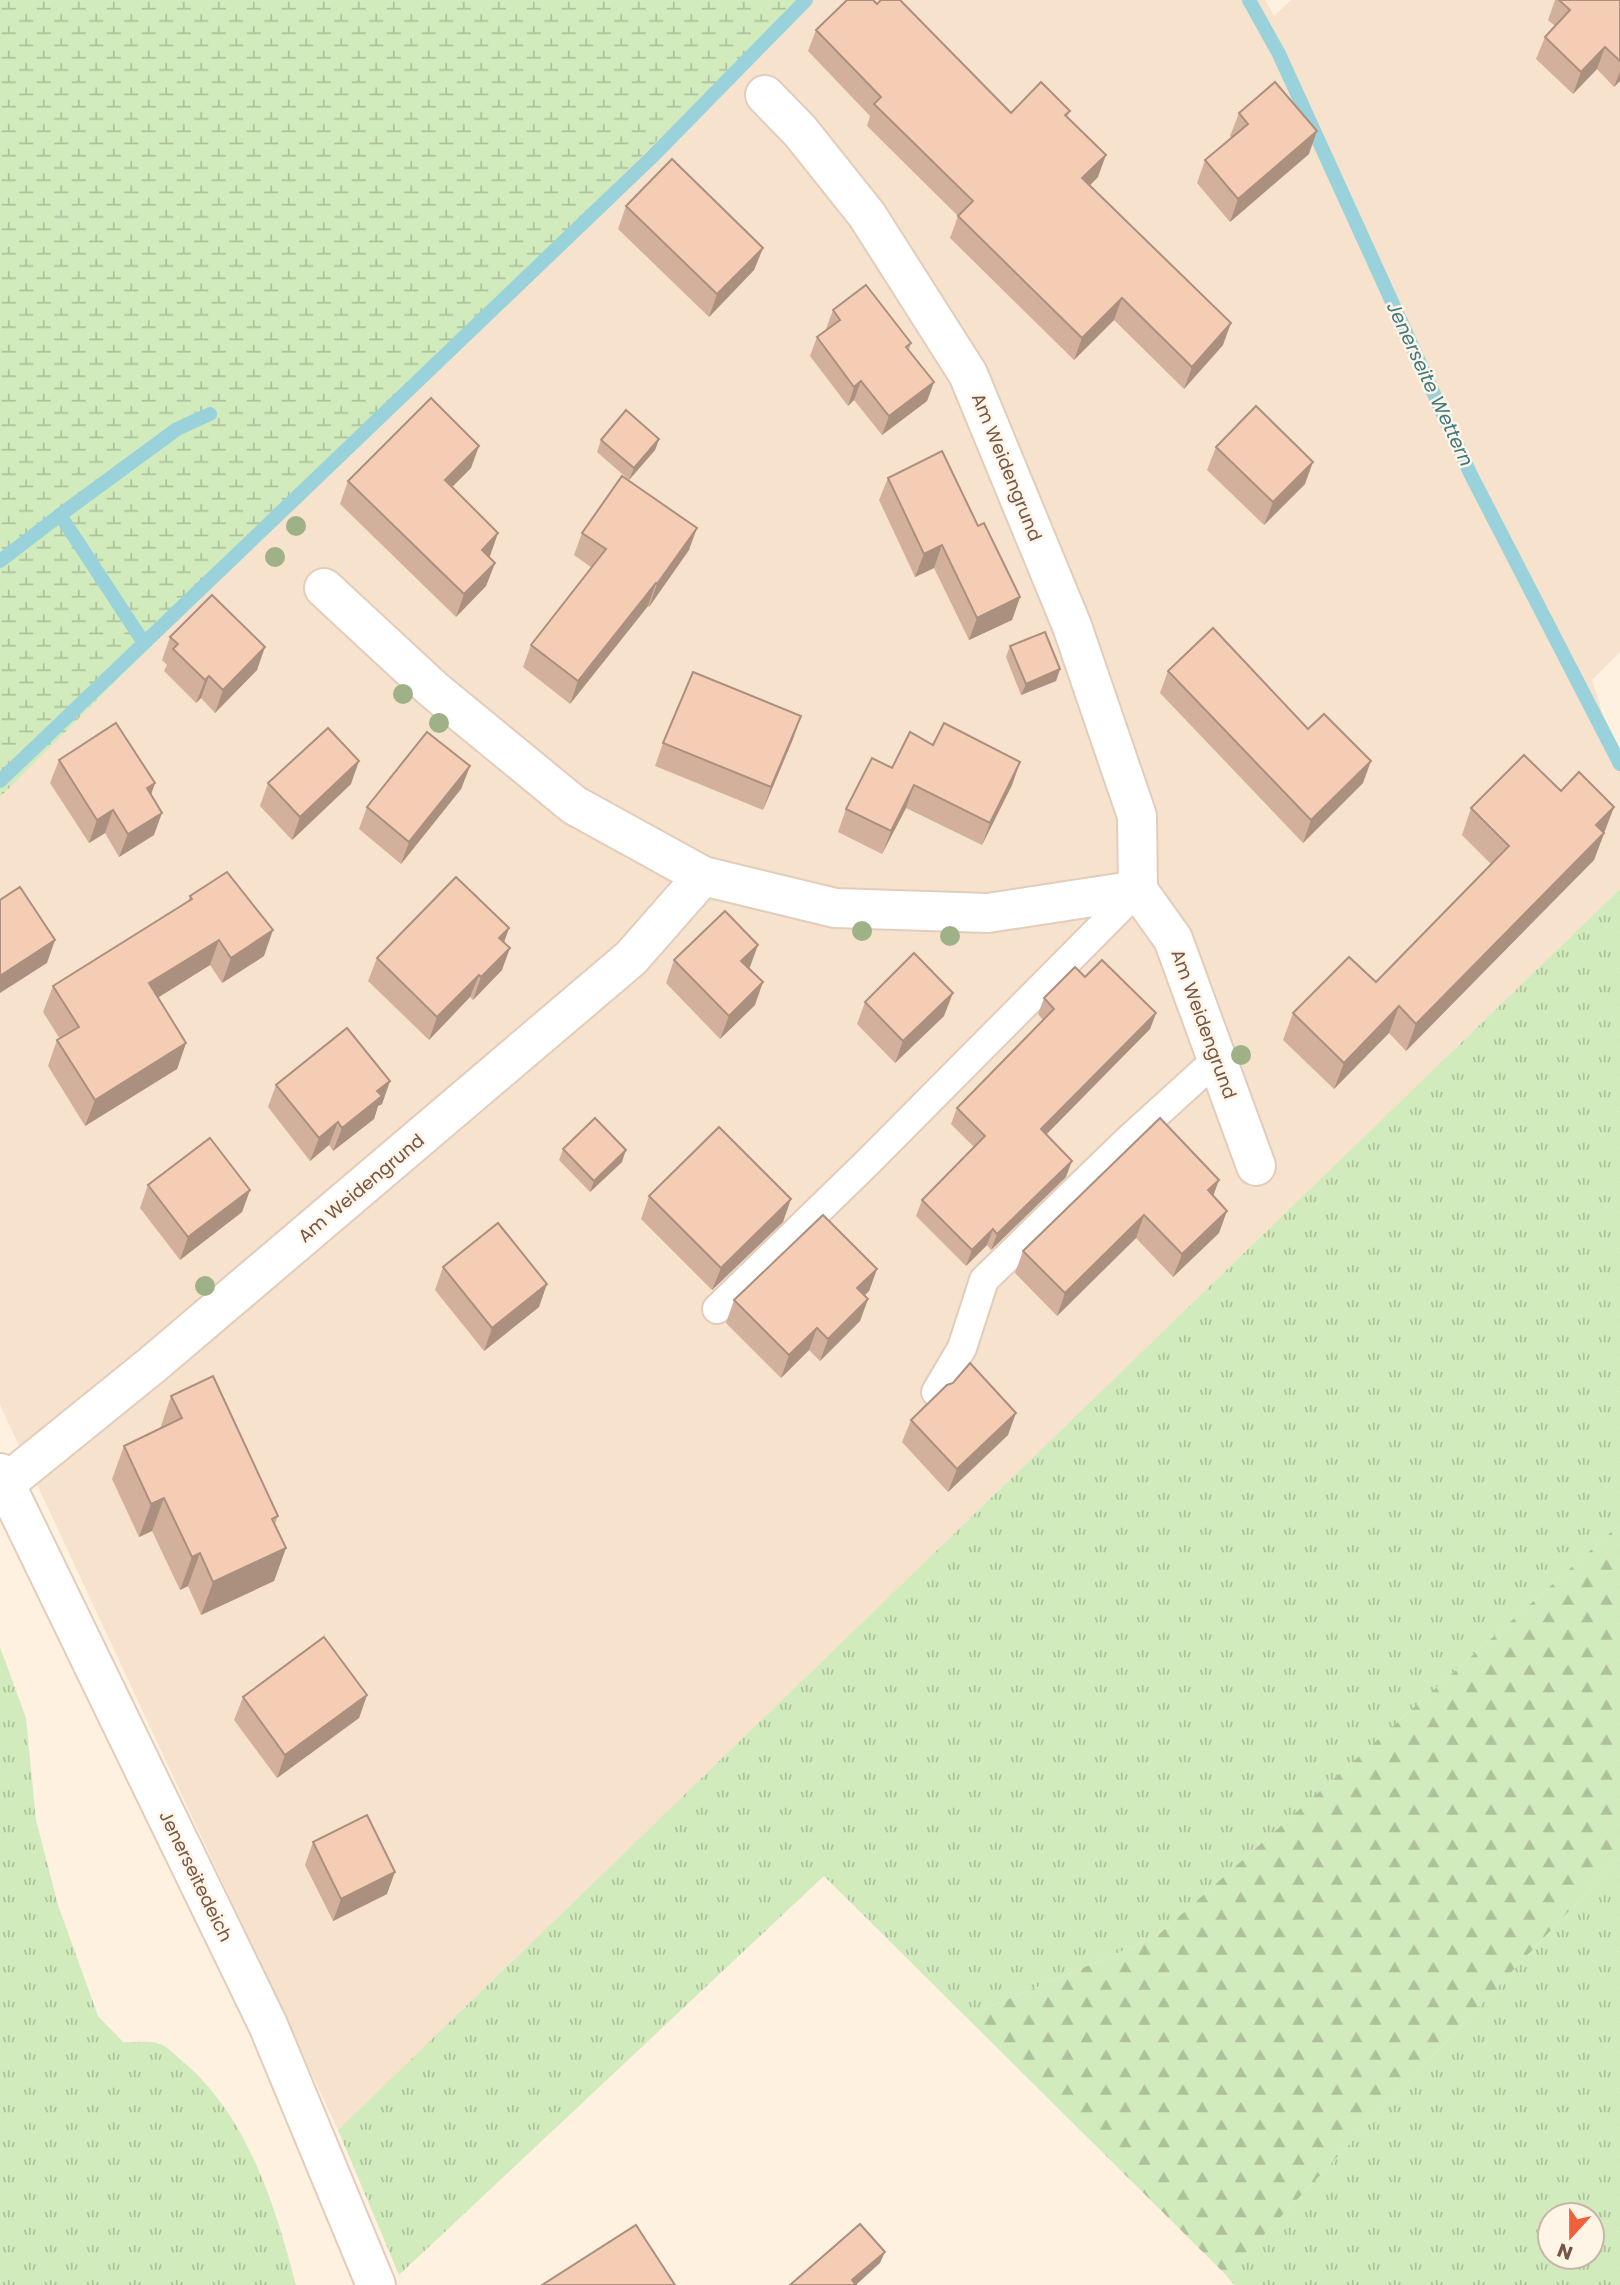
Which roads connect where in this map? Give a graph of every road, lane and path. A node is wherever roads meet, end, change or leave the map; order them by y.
1 (765, 95) dead end
2 (324, 588) dead end
3 (703, 876) junction
4 (1138, 890) junction
5 (1217, 1059) junction
6 (1256, 1166) dead end
7 (717, 1309) dead end
8 (936, 1392) edge
9 (2, 1479) edge
10 (376, 2285) edge

1 - 4 street, Am Weidengrund
2 - 3 street
3 - 4 street
3 - 9 street, Am Weidengrund
4 - 5 street, Am Weidengrund
4 - 7 lane
5 - 6 street, Am Weidengrund
5 - 8 lane
9 - 10 street, Jenerseitedeich

